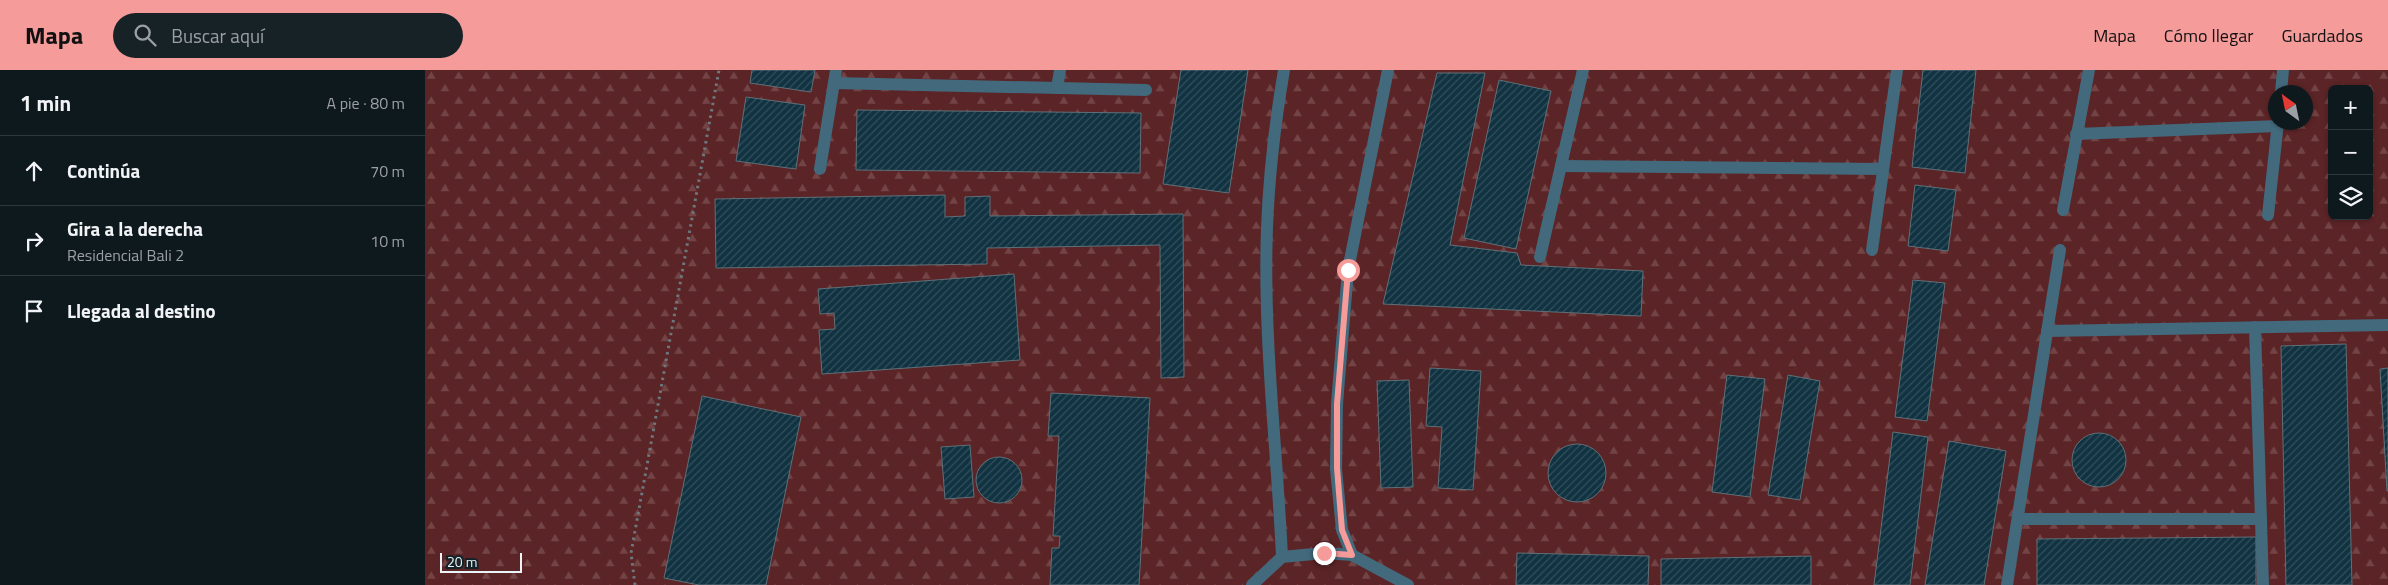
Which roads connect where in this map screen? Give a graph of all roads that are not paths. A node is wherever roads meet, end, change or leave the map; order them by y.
1 (1060, 70) edge
2 (1284, 70) edge
3 (1388, 70) edge
4 (1583, 70) edge
5 (1897, 70) edge
6 (2089, 70) edge
7 (2283, 70) edge
8 (835, 76) edge
9 (2282, 85) edge
10 (1057, 88) junction
11 (1146, 90) dead end
12 (2268, 124) edge
13 (2277, 130) edge
14 (2076, 134) junction
15 (1561, 166) junction
16 (820, 169) dead end
17 (1883, 169) junction
18 (2063, 210) dead end
19 (2268, 215) dead end
20 (1872, 250) dead end
21 (2060, 250) dead end
22 (1539, 257) dead end
23 (2388, 325) edge
24 (2255, 327) junction
25 (2047, 331) junction
26 (2017, 519) junction
27 (2261, 519) junction
28 (1352, 555) junction
29 (1282, 557) junction
30 (1252, 585) edge
31 (1408, 585) edge
32 (2007, 585) edge
33 (2263, 585) edge

1 - 10 street
2 - 29 street
3 - 28 street
4 - 15 street
5 - 17 street
6 - 14 street
7 - 9 street
8 - 10 street
8 - 16 street
10 - 11 street
12 - 14 street
13 - 19 street
14 - 18 street
15 - 17 street
15 - 22 street
17 - 20 street
21 - 25 street
23 - 24 street
24 - 25 street
24 - 27 street
25 - 26 street
26 - 27 street
26 - 32 street
27 - 33 street
28 - 29 street
28 - 31 street
29 - 30 street

